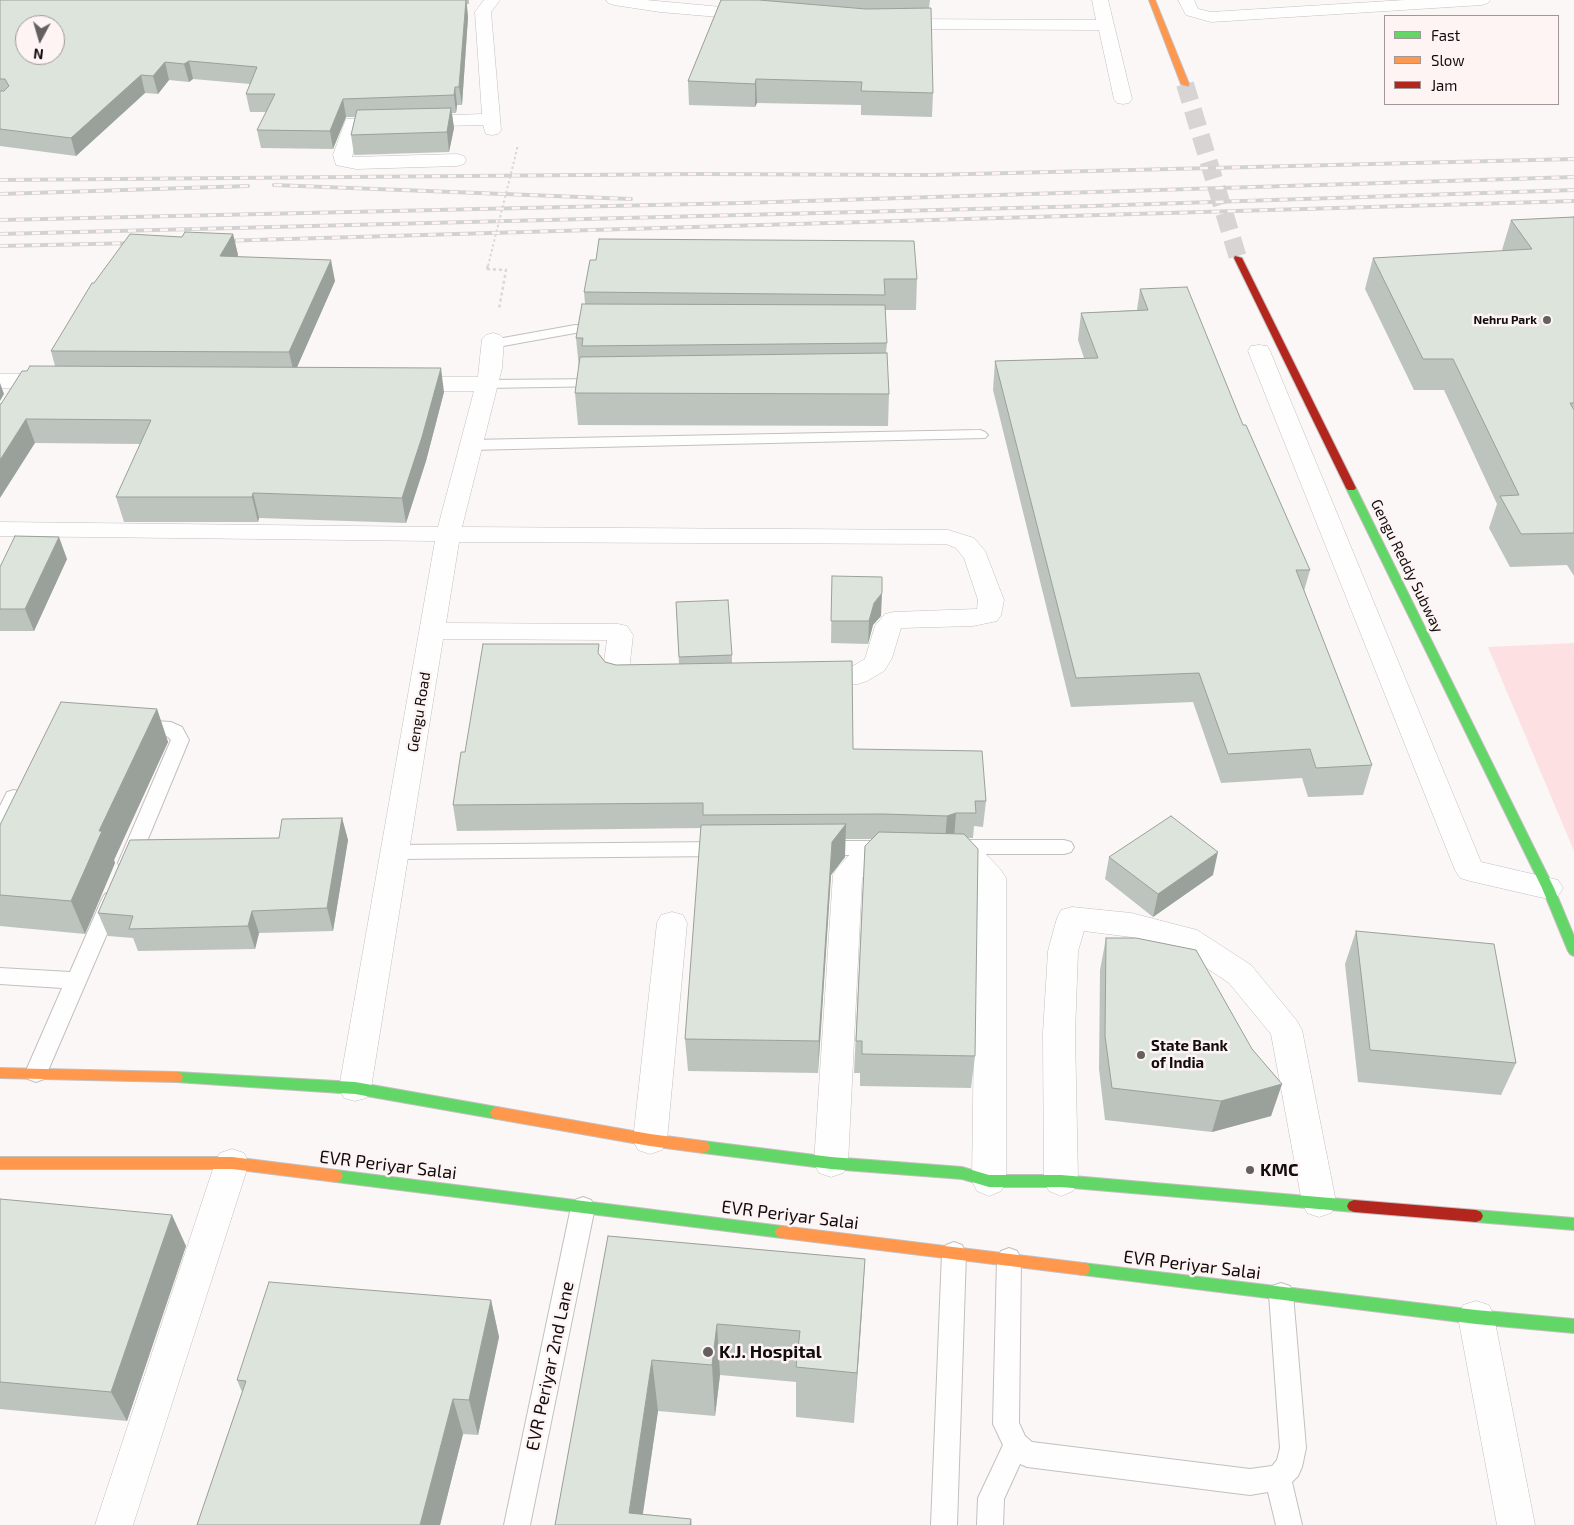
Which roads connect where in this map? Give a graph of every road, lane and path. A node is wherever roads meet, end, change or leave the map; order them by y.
1 (614, 0) edge
2 (1100, 0) edge
3 (1152, 0) edge
4 (1186, 0) edge
5 (1482, 0) edge
6 (488, 6) edge
7 (464, 10) edge
8 (767, 16) edge
9 (874, 24) edge
10 (1107, 25) junction
11 (1185, 84) tunnel mouth
12 (1124, 99) dead end
13 (518, 145) dead end
14 (458, 160) dead end
15 (1238, 258) tunnel mouth
16 (614, 329) edge
17 (493, 342) junction
18 (1259, 351) dead end
19 (0, 381) edge
20 (25, 381) junction
21 (72, 382) edge
22 (622, 383) edge
23 (387, 384) edge
24 (486, 384) junction
25 (12, 401) edge
26 (980, 435) dead end
27 (470, 445) junction
28 (0, 529) edge
29 (448, 534) junction
30 (432, 631) junction
31 (789, 676) edge
32 (660, 679) edge
33 (117, 724) edge
34 (21, 784) edge
35 (0, 825) edge
36 (1064, 847) dead end
37 (796, 848) edge
38 (747, 849) edge
39 (396, 852) junction
40 (1548, 888) junction
41 (672, 923) dead end
42 (1574, 952) edge
43 (0, 976) edge
44 (77, 981) junction
45 (0, 1073) edge
46 (36, 1073) junction
47 (355, 1088) junction
48 (650, 1140) junction
49 (0, 1163) edge
50 (232, 1163) junction
51 (831, 1163) junction
52 (989, 1181) junction
53 (1061, 1181) junction
54 (1319, 1202) junction
55 (583, 1207) junction
56 (1574, 1224) edge
57 (954, 1253) junction
58 (1010, 1259) junction
59 (1281, 1294) junction
60 (1476, 1317) junction
61 (1574, 1326) edge
62 (1016, 1445) junction
63 (1278, 1478) junction
64 (114, 1525) edge
65 (517, 1525) edge
66 (944, 1525) edge
67 (990, 1525) edge
68 (1289, 1525) edge
69 (1516, 1525) edge

1 - 8 street
2 - 10 street
3 - 11 main road
4 - 5 street
6 - 7 street
6 - 14 street
9 - 10 street
10 - 12 street
13 - 17 path, bridge
15 - 40 main road, Gengu Reddy Subway
16 - 17 lane
17 - 24 street, Gengu Road
18 - 40 street
19 - 20 street
20 - 21 street
20 - 25 street
22 - 24 lane
23 - 24 street
24 - 27 street, Gengu Road
26 - 27 lane
27 - 29 street, Gengu Road
28 - 29 street
29 - 30 street, Gengu Road
29 - 31 street
30 - 32 street
30 - 39 street, Gengu Road
33 - 44 lane
34 - 35 lane
36 - 37 lane
38 - 39 lane
39 - 47 street, Gengu Road
40 - 42 main road, Gengu Reddy Subway
41 - 48 street
43 - 44 lane
44 - 46 lane
45 - 46 main road
46 - 47 main road
47 - 48 main road
48 - 51 main road
49 - 50 main road, EVR Periyar Salai
50 - 55 main road, EVR Periyar Salai
50 - 64 street
51 - 52 main road
51 - 52 street
52 - 53 main road
53 - 54 main road
53 - 54 street
54 - 56 main road
55 - 57 main road, EVR Periyar Salai
55 - 65 lane, EVR Periyar 2nd Lane
57 - 58 main road, EVR Periyar Salai
57 - 66 lane
58 - 59 main road, EVR Periyar Salai
58 - 62 lane
59 - 60 main road, EVR Periyar Salai
59 - 63 lane
60 - 61 main road, EVR Periyar Salai
60 - 69 street
62 - 63 lane
62 - 67 lane
63 - 68 lane

